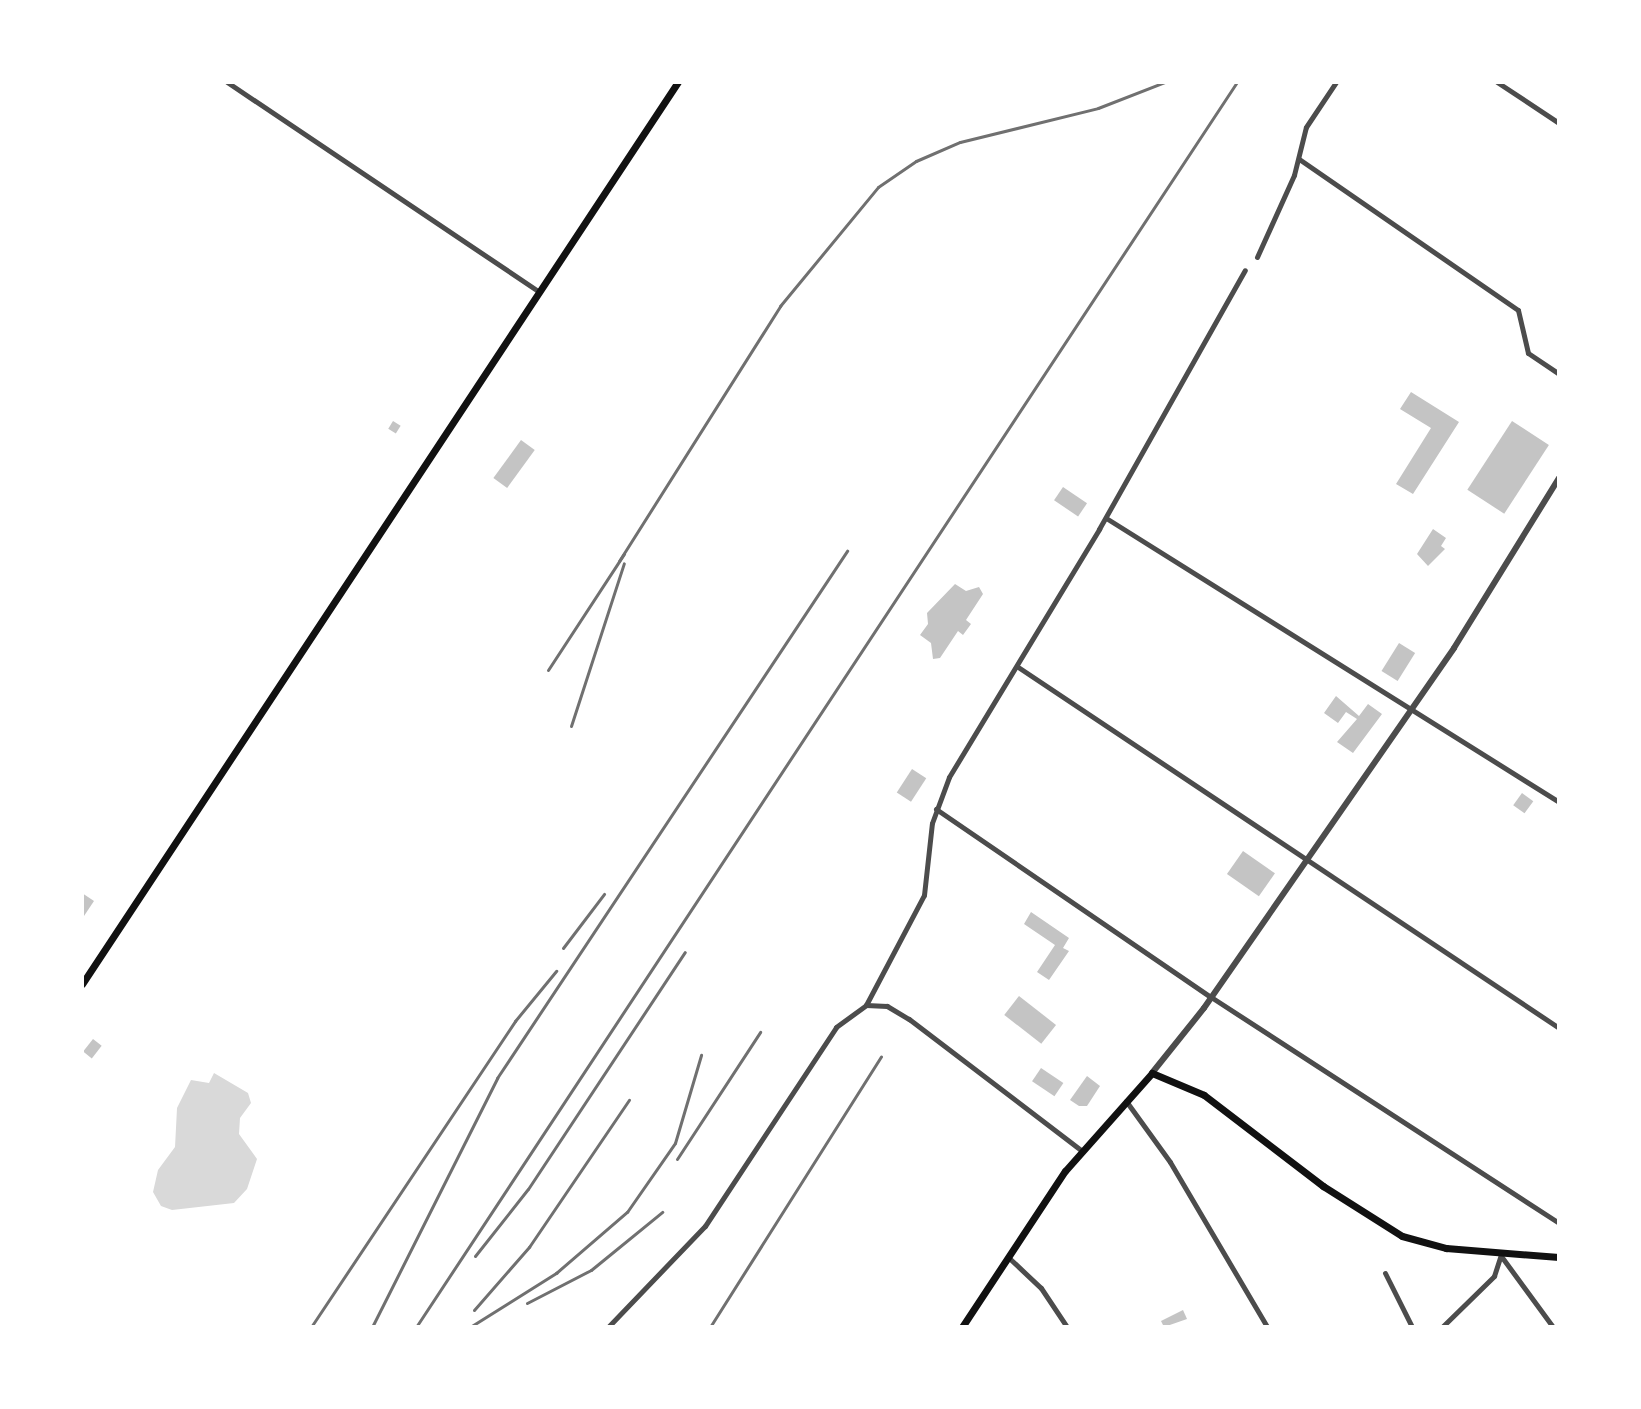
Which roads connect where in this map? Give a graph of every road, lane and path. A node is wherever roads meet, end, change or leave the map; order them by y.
1 (227, 82) edge
2 (678, 82) edge
3 (1336, 82) edge
4 (1497, 82) edge
5 (1559, 123) edge
6 (1299, 159) junction
7 (1257, 257) dead end
8 (1245, 270) dead end
9 (539, 292) junction
10 (1559, 374) edge
11 (1559, 478) edge
12 (1106, 517) junction
13 (1018, 667) junction
14 (1409, 707) junction
15 (1559, 802) edge
16 (936, 809) junction
17 (1308, 858) junction
18 (82, 984) edge
19 (1211, 997) junction
20 (866, 1005) junction
21 (1559, 1028) edge
22 (1152, 1073) junction
23 (1126, 1101) junction
24 (1081, 1150) junction
25 (1559, 1223) edge
26 (1501, 1255) junction
27 (1008, 1257) junction
28 (1559, 1257) edge
29 (1385, 1273) dead end
30 (608, 1327) edge
31 (962, 1327) edge
32 (1067, 1327) edge
33 (1267, 1327) edge
34 (1412, 1327) edge
35 (1442, 1327) edge
36 (1553, 1327) edge

1 - 9 street
2 - 9 main road
3 - 6 street
4 - 5 street
6 - 7 street
6 - 10 street
8 - 12 street
9 - 18 main road
11 - 14 street
12 - 13 street
12 - 14 street
13 - 16 street
13 - 17 street
14 - 15 street
14 - 17 street
16 - 19 street
16 - 20 street
17 - 19 street
17 - 21 street
19 - 22 street
19 - 25 street
20 - 24 street
20 - 30 street
22 - 23 main road
22 - 26 main road
23 - 24 main road
23 - 33 street
24 - 27 main road
26 - 28 main road
26 - 35 street
26 - 36 street
27 - 31 main road
27 - 32 street
29 - 34 street

